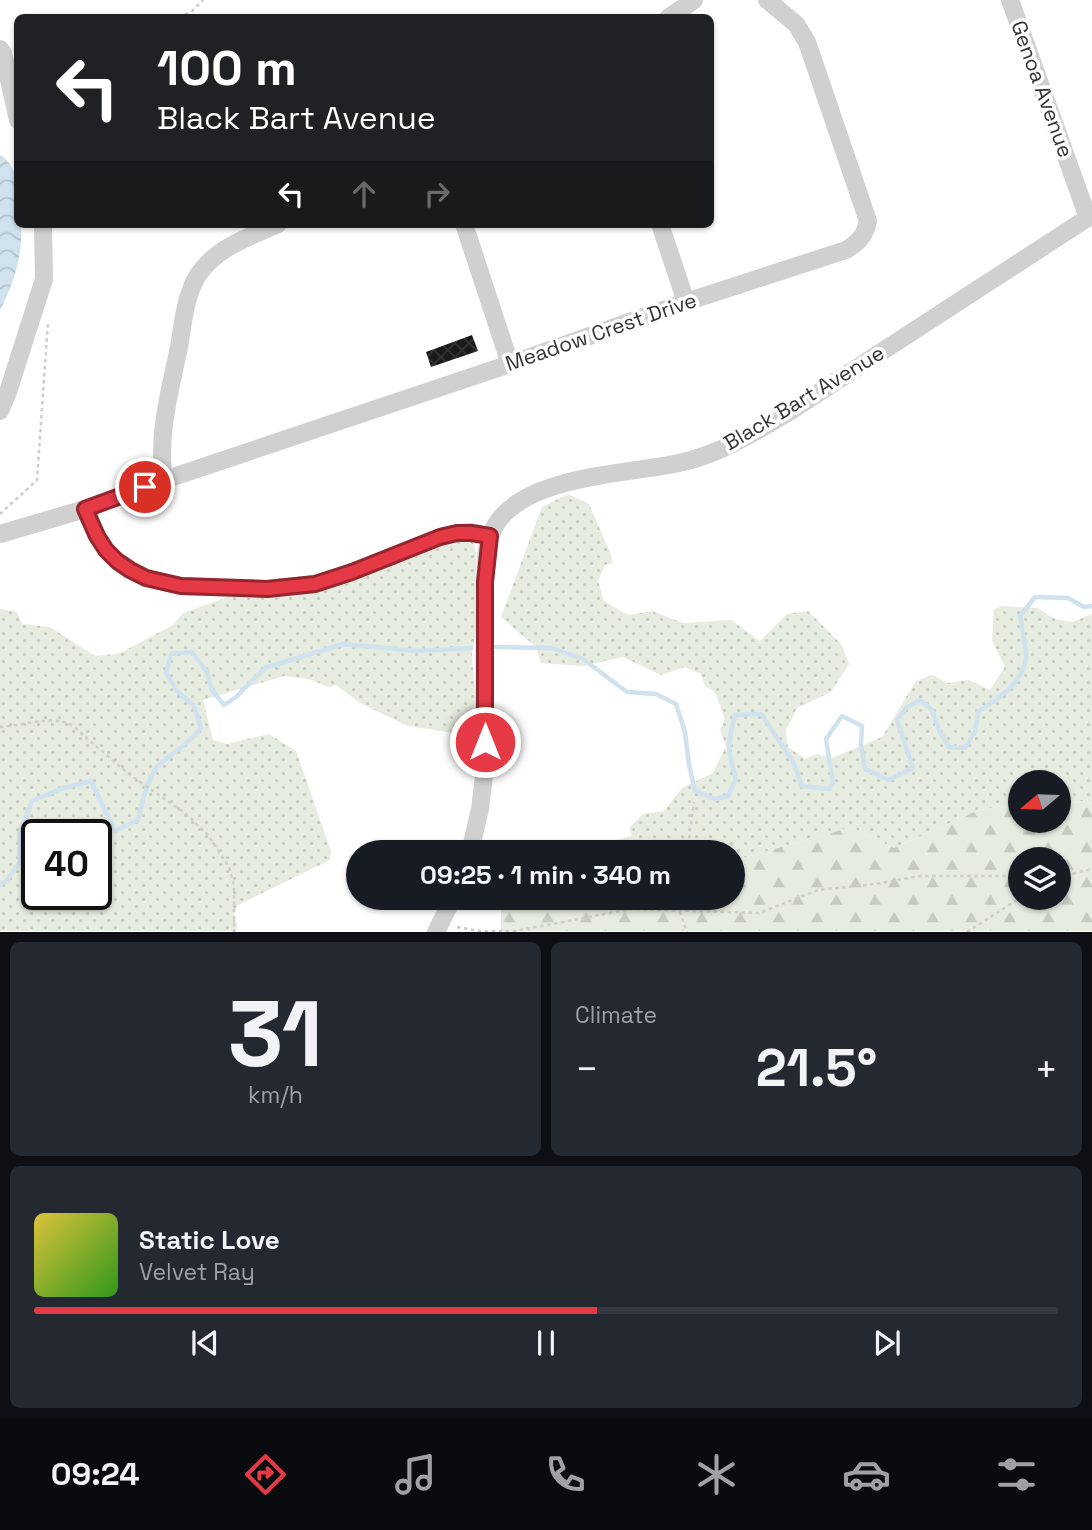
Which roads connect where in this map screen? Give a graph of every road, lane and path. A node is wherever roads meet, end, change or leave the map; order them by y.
1 (203, 0) edge
2 (694, 0) edge
3 (767, 0) edge
4 (1010, 0) edge
5 (186, 14) edge
6 (674, 14) edge
7 (0, 49) edge
8 (4, 81) edge
9 (14, 109) edge
10 (1090, 216) edge
11 (43, 228) edge
12 (269, 228) edge
13 (465, 228) edge
14 (661, 228) edge
15 (686, 302) junction
16 (48, 312) dead end
17 (510, 364) junction
18 (0, 411) edge
19 (164, 480) junction
20 (85, 509) junction
21 (0, 514) edge
22 (0, 534) edge
23 (490, 536) junction
24 (0, 727) edge
25 (694, 802) dead end
26 (473, 840) edge
27 (689, 840) edge
28 (1092, 869) edge
29 (1071, 874) edge
30 (1008, 876) edge
31 (1008, 906) edge
32 (447, 910) edge
33 (626, 910) edge
34 (679, 910) joint
35 (438, 928) edge
36 (516, 931) edge
37 (233, 932) edge
38 (687, 932) edge
39 (967, 932) edge

1 - 5 path
2 - 6 street
3 - 15 street, Meadow Crest Drive
4 - 10 street, Genoa Avenue
7 - 8 street
8 - 9 street
10 - 23 street, Black Bart Avenue
11 - 18 street
12 - 19 street
13 - 17 street
14 - 15 street
15 - 17 street, Meadow Crest Drive
16 - 21 path
17 - 19 street, Meadow Crest Drive
19 - 20 street, Meadow Crest Drive
20 - 22 street, Meadow Crest Drive
20 - 23 street
23 - 26 street
24 - 37 path
25 - 27 path
28 - 29 path
30 - 34 path
31 - 39 path
32 - 35 street
33 - 36 path
34 - 38 path
35 - 36 path

